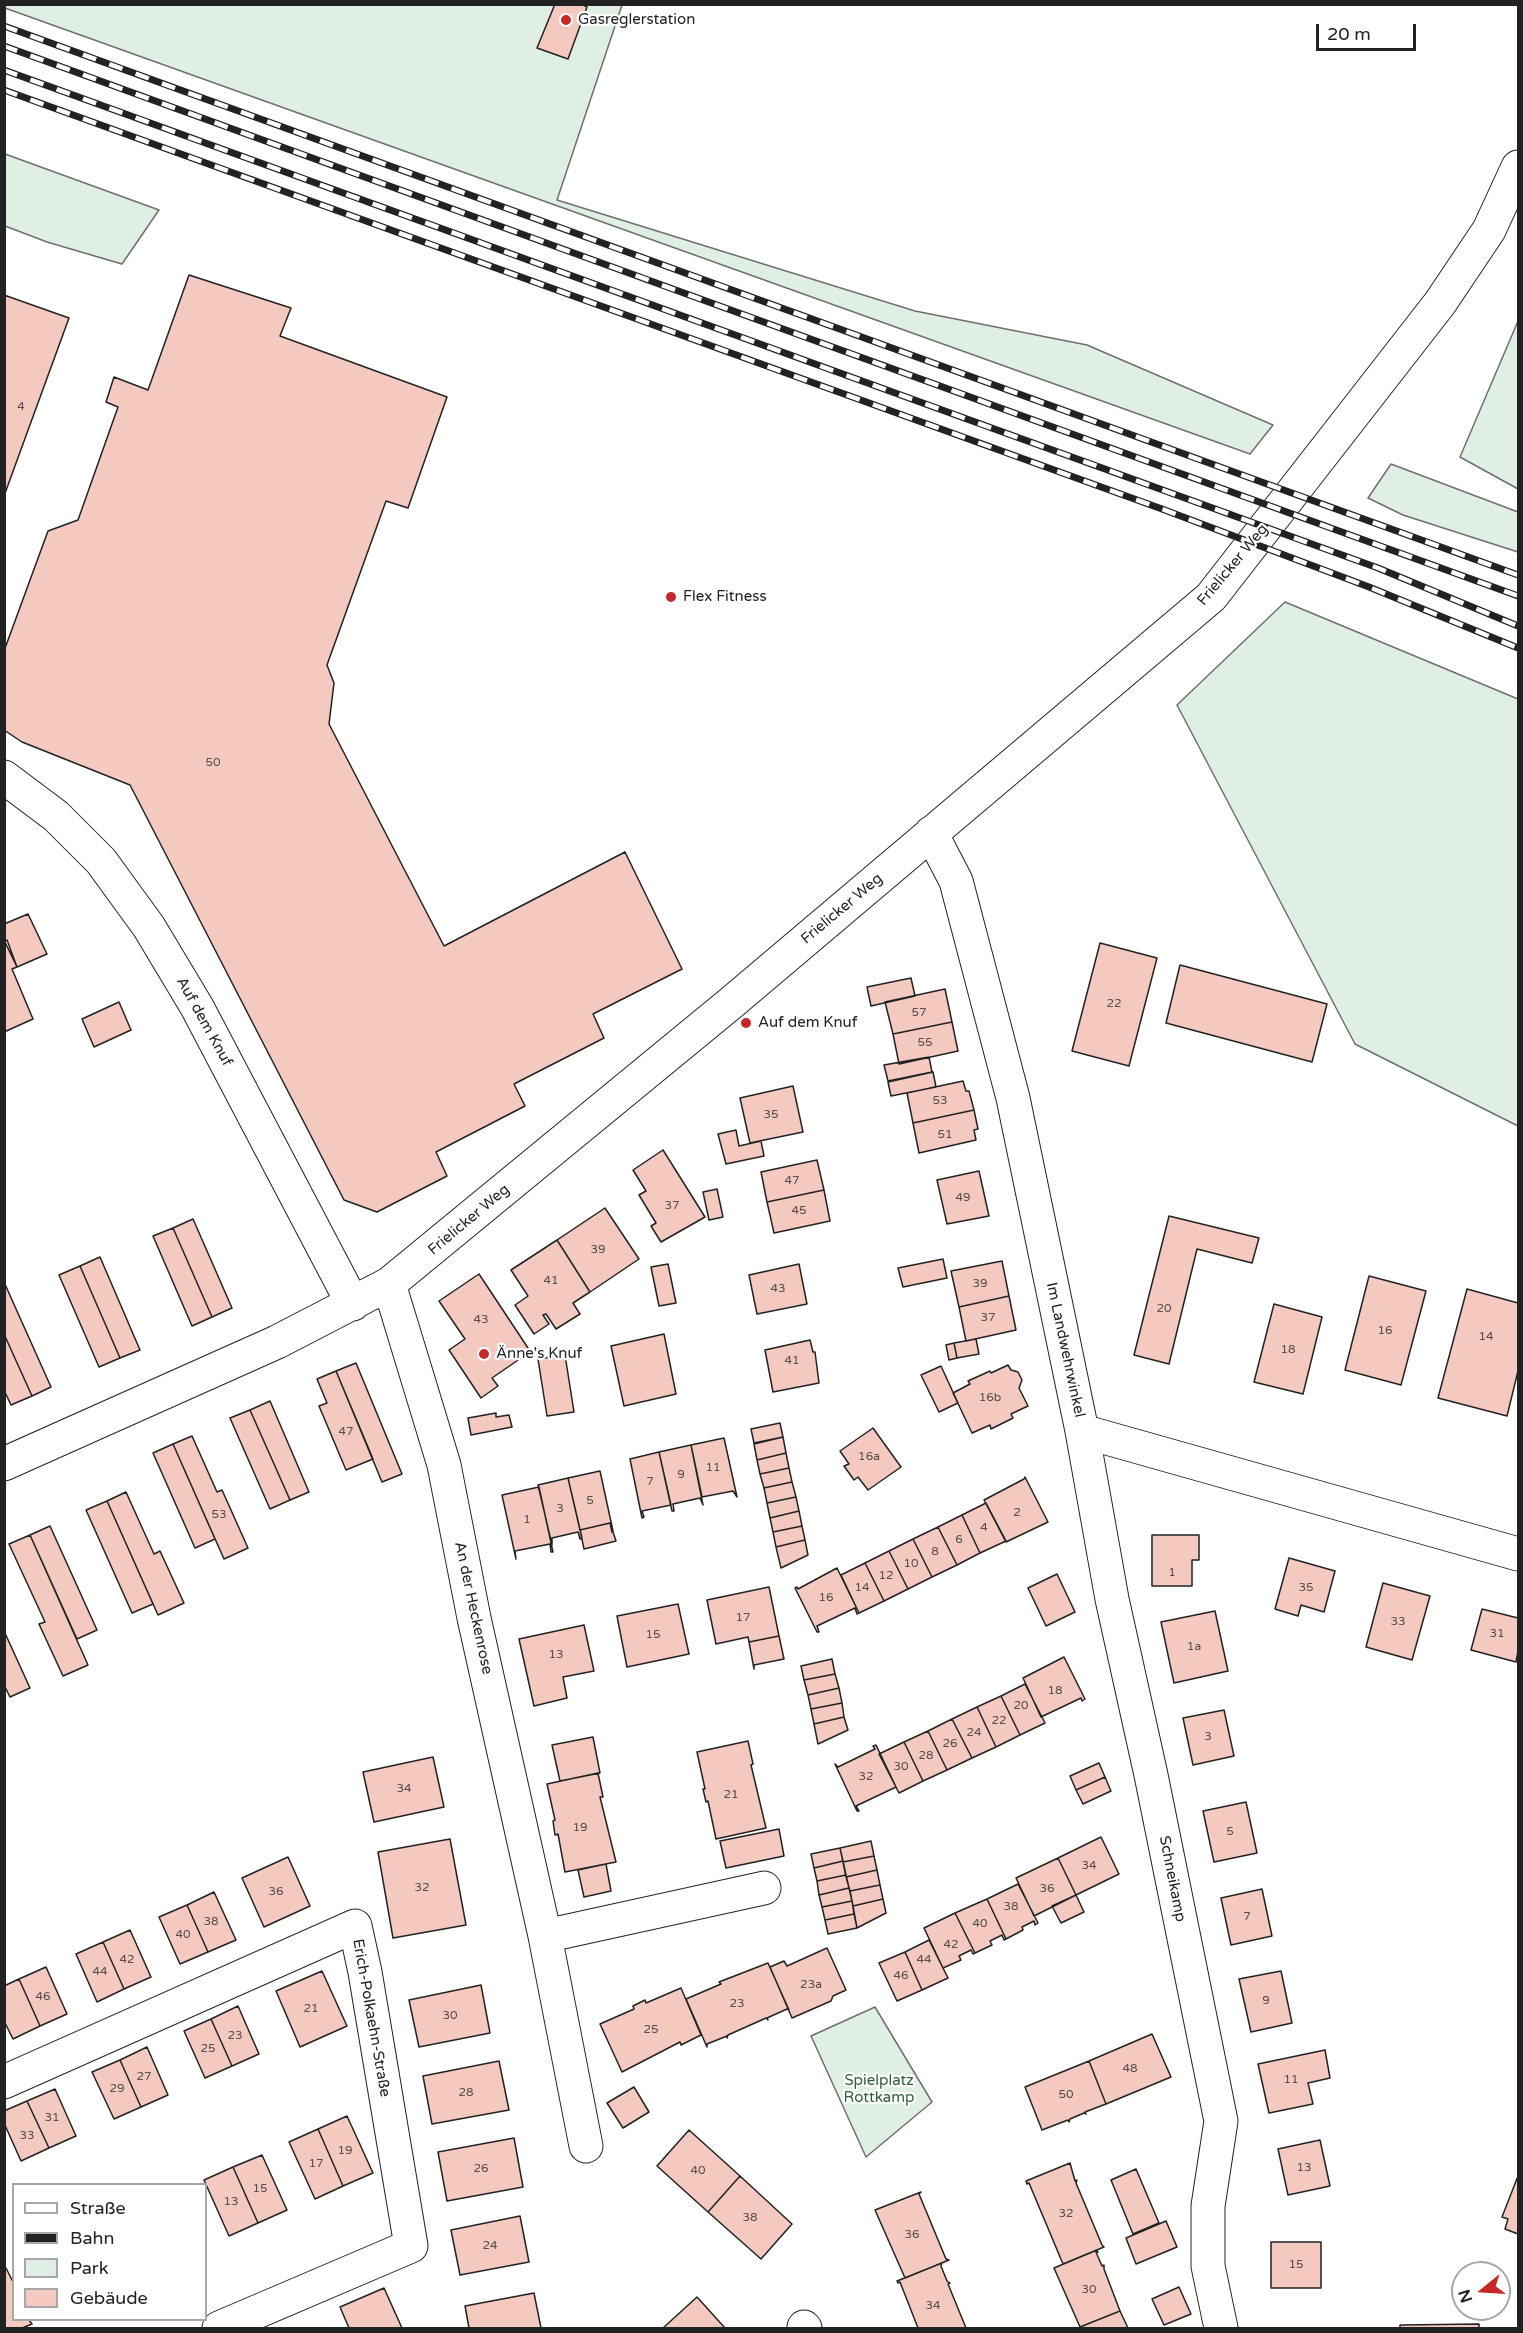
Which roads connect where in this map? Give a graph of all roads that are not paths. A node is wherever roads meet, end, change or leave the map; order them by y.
1 (1518, 167) edge
2 (4, 777) edge
3 (931, 833) junction
4 (389, 1284) junction
5 (353, 1304) junction
6 (1082, 1431) junction
7 (4, 1464) edge
8 (1518, 1554) edge
9 (764, 1888) dead end
10 (545, 1936) junction
11 (4, 2082) edge
12 (586, 2146) dead end
13 (219, 2328) edge
14 (1221, 2328) edge

1 - 3 street, Frielicker Weg
2 - 5 street, Auf dem Knuf
3 - 4 street, Frielicker Weg
3 - 6 street, Im Landwehrwinkel
4 - 5 street, Frielicker Weg
4 - 10 street, An der Heckenrose
5 - 7 street, Frielicker Weg
6 - 8 street, Im Landwehrwinkel
6 - 14 street, Schneikamp
9 - 10 street
10 - 12 street, An der Heckenrose
11 - 13 street, Erich-Polkaehn-Straße

